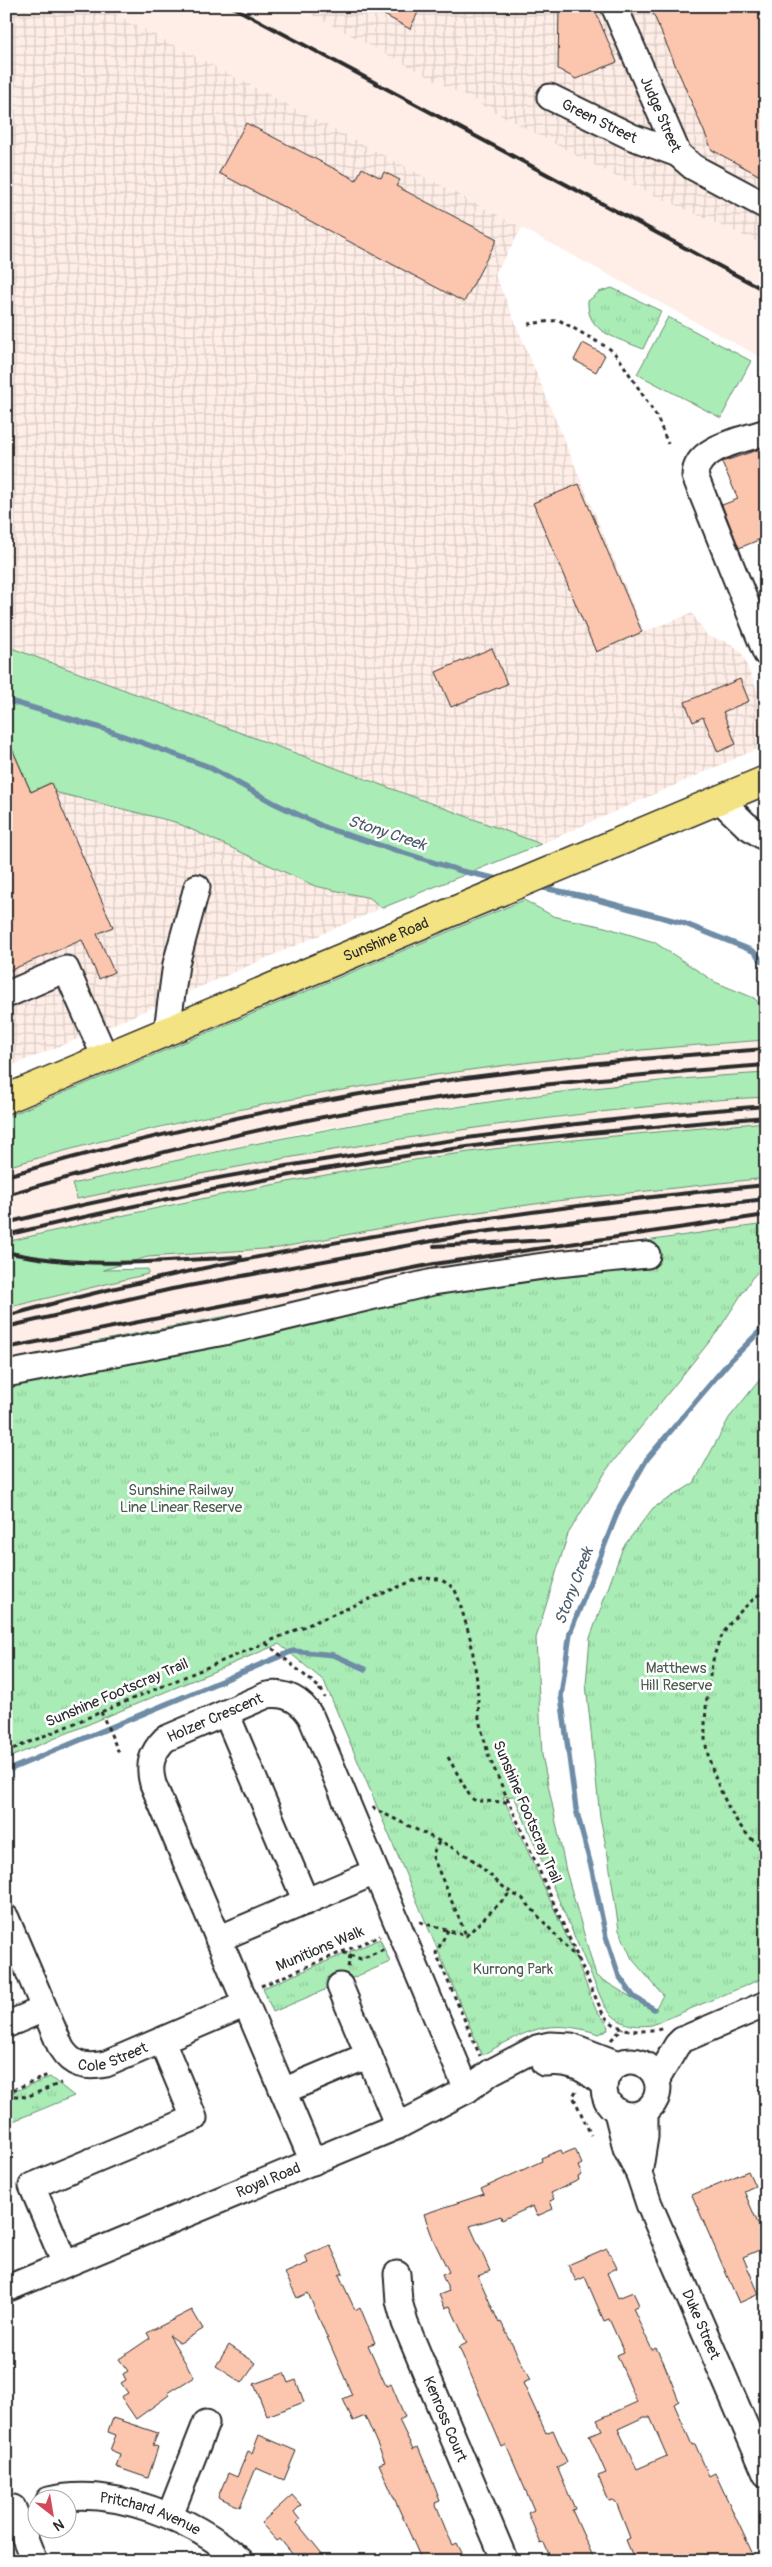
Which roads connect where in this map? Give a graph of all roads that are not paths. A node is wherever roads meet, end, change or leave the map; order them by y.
1 (614, 6) edge
2 (550, 97) dead end
3 (678, 154) junction
4 (766, 206) edge
5 (766, 432) edge
6 (766, 653) edge
7 (766, 780) edge
8 (719, 799) junction
9 (766, 838) edge
10 (198, 887) dead end
11 (6, 995) edge
12 (167, 1030) junction
13 (105, 1058) junction
14 (6, 1099) edge
15 (647, 1255) dead end
16 (6, 1374) edge
17 (226, 1713) junction
18 (375, 1872) junction
19 (306, 1902) junction
20 (6, 1918) edge
21 (218, 1939) junction
22 (340, 1986) dead end
23 (253, 1996) junction
24 (766, 2004) edge
25 (44, 2009) junction
26 (6, 2024) edge
27 (691, 2036) junction
28 (162, 2041) junction
29 (368, 2055) junction
30 (623, 2062) junction
31 (657, 2079) junction
32 (604, 2085) junction
33 (467, 2090) junction
34 (283, 2091) junction
35 (618, 2112) junction
36 (645, 2112) junction
37 (398, 2126) junction
38 (313, 2162) junction
39 (640, 2174) junction
40 (65, 2264) junction
41 (397, 2274) dead end
42 (6, 2289) edge
43 (206, 2423) dead end
44 (766, 2474) edge
45 (78, 2498) edge
46 (28, 2505) edge
47 (9, 2510) edge
48 (170, 2515) junction
49 (34, 2561) edge
50 (241, 2561) edge
51 (505, 2561) edge

1 - 3 street, Judge Street
2 - 3 street, Green Street
3 - 4 street, Judge Street
5 - 6 street
7 - 8 main road, Sunshine Road
8 - 9 street
8 - 12 main road, Sunshine Road
10 - 12 street
11 - 13 street
12 - 13 main road, Sunshine Road
13 - 14 main road, Sunshine Road
15 - 16 street
17 - 18 street, Holzer Crescent
17 - 19 street
17 - 21 street, Holzer Crescent
18 - 19 street
18 - 33 street, Holzer Crescent
19 - 21 street
20 - 25 street, Cole Street
21 - 23 street, Holzer Crescent
22 - 29 street
23 - 28 street, Cole Street
23 - 34 street, Holzer Crescent
24 - 27 street
25 - 26 street
25 - 28 street, Cole Street
27 - 30 street
27 - 31 street
28 - 40 street
29 - 34 street
29 - 37 street
30 - 31 street
30 - 32 street
30 - 33 street, Royal Road
31 - 36 street
32 - 33 street, Royal Road
32 - 35 street
33 - 37 street, Royal Road
34 - 38 street, Holzer Crescent
35 - 36 street
35 - 39 street, Duke Street
36 - 39 street, Duke Street
37 - 38 street, Royal Road
38 - 40 street, Royal Road
39 - 44 street, Duke Street
40 - 42 street, Royal Road
41 - 51 street, Kenross Court
43 - 48 street
45 - 48 street, Pritchard Avenue
46 - 47 street
47 - 49 street
48 - 50 street, Pritchard Avenue

